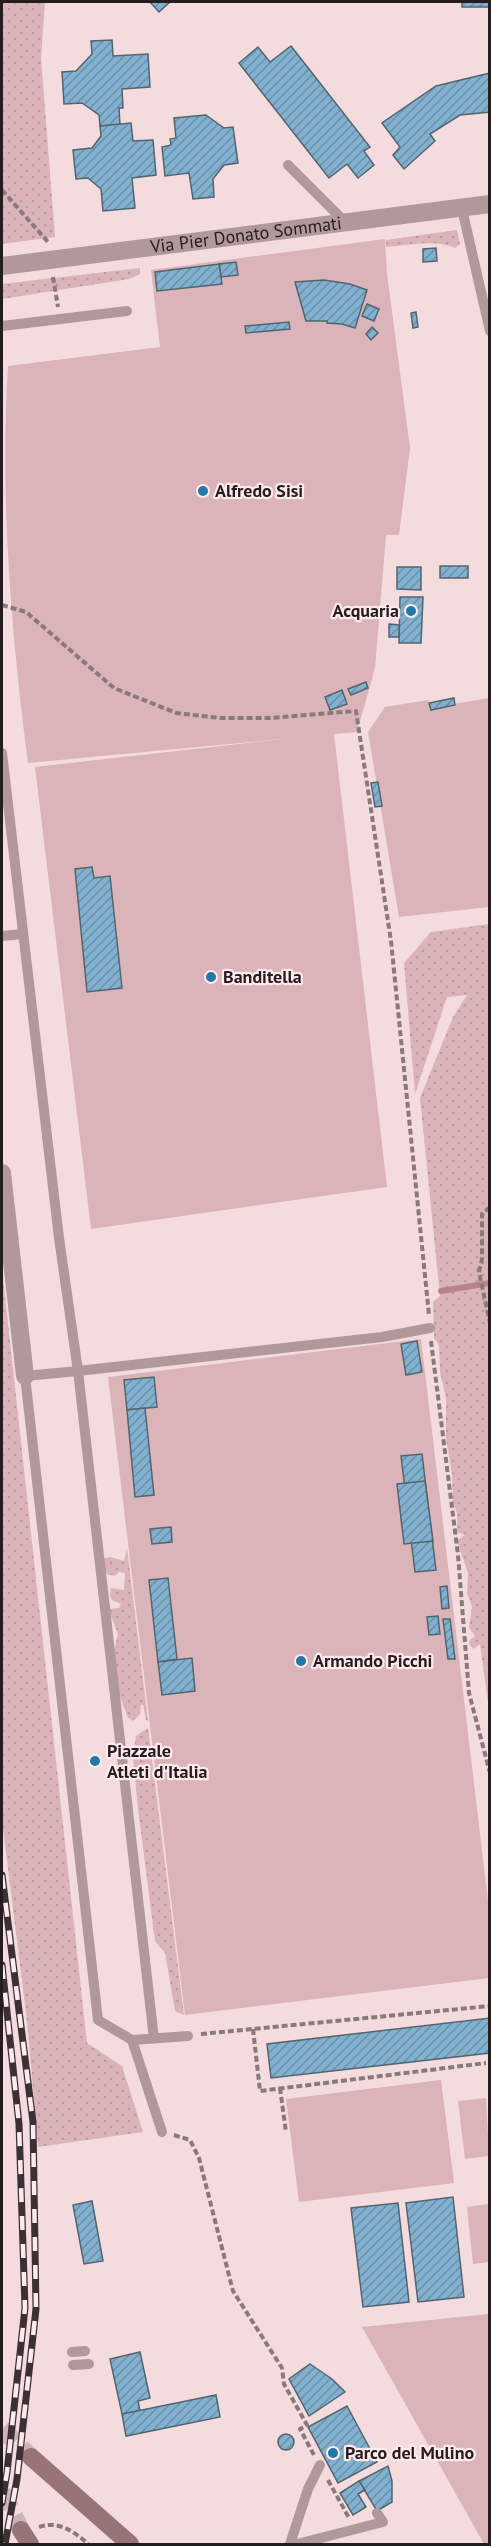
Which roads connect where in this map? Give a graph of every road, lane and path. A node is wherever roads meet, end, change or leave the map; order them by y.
1 (288, 165) dead end
2 (2, 190) edge
3 (489, 204) edge
4 (462, 209) junction
5 (347, 223) junction
6 (48, 246) dead end
7 (2, 266) edge
8 (54, 278) dead end
9 (57, 294) dead end
10 (127, 311) dead end
11 (2, 326) edge
12 (489, 331) edge
13 (2, 605) edge
14 (2, 753) edge
15 (23, 934) junction
16 (2, 936) edge
17 (2, 1173) edge
18 (489, 1208) edge
19 (482, 1259) junction
20 (489, 1261) edge
21 (489, 1323) edge
22 (430, 1328) junction
23 (78, 1371) junction
24 (25, 1376) junction
25 (489, 1773) edge
26 (489, 2006) edge
27 (253, 2029) junction
28 (188, 2036) joint
29 (154, 2039) junction
30 (132, 2040) junction
31 (486, 2063) dead end
32 (280, 2088) junction
33 (162, 2132) joint
34 (286, 2132) dead end
35 (85, 2350) dead end
36 (72, 2352) dead end
37 (88, 2364) dead end
38 (73, 2365) dead end
39 (32, 2457) tunnel mouth
40 (320, 2465) junction
41 (377, 2513) dead end
42 (355, 2529) junction
43 (30, 2535) edge
44 (88, 2544) edge
45 (130, 2544) edge
46 (290, 2544) edge
47 (297, 2544) edge

1 - 5 lane
2 - 6 path
3 - 4 street, Via Pier Donato Sommati
4 - 5 street, Via Pier Donato Sommati
4 - 12 lane
5 - 7 street, Via Pier Donato Sommati
8 - 9 path
10 - 11 lane
13 - 22 path
14 - 15 lane
15 - 16 lane
15 - 23 lane
17 - 24 street
18 - 19 path
19 - 20 path
19 - 21 path
22 - 23 lane
22 - 25 path
23 - 24 lane
23 - 29 lane
24 - 30 lane
26 - 27 path
27 - 28 path
27 - 32 path
28 - 29 lane
29 - 30 lane
30 - 33 lane
31 - 32 path
32 - 34 path
33 - 40 path
35 - 36 lane
37 - 38 lane
39 - 45 main road
40 - 42 path
40 - 46 lane
41 - 42 lane
42 - 47 lane
43 - 44 path

